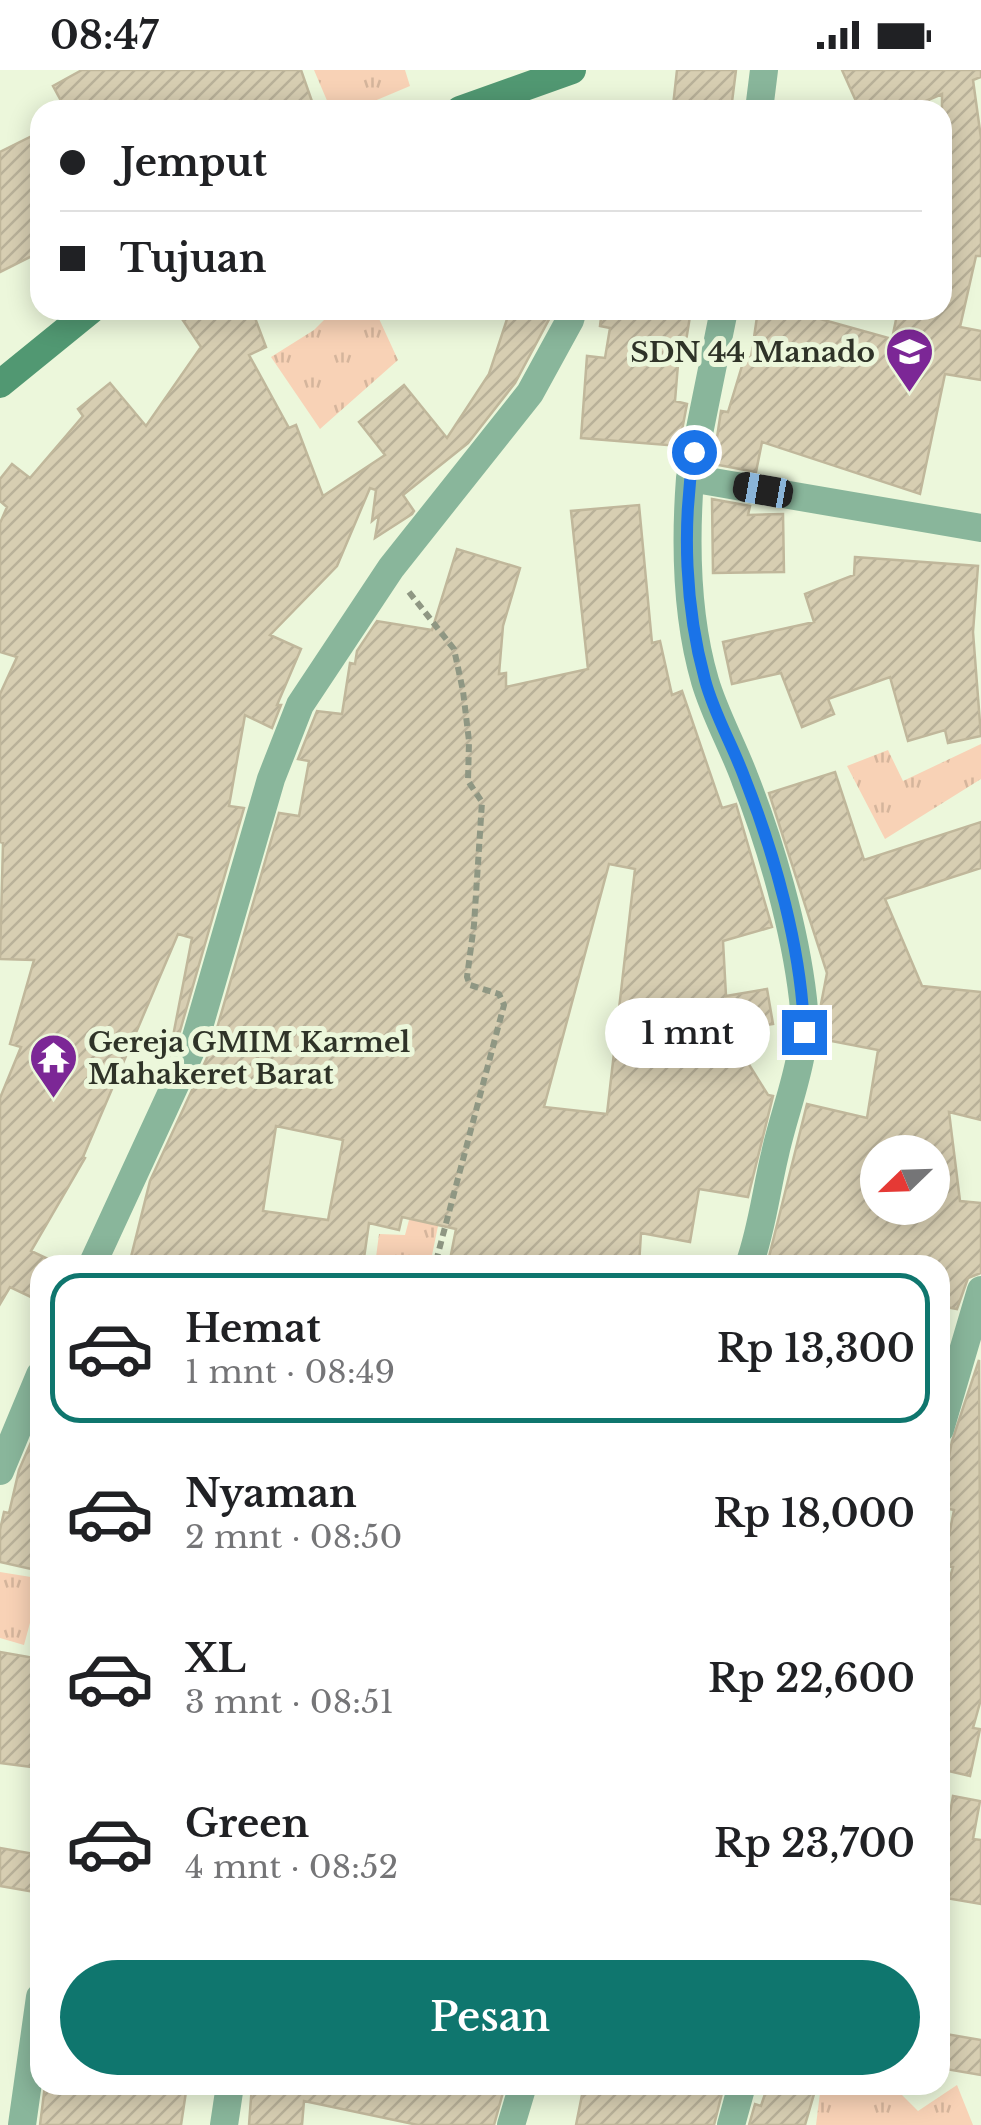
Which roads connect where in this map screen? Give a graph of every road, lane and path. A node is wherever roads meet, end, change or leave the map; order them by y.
1 (572, 70) edge
2 (764, 70) edge
3 (528, 88) edge
4 (491, 100) edge
5 (761, 100) edge
6 (79, 320) edge
7 (567, 320) edge
8 (722, 320) edge
9 (0, 384) edge
10 (690, 478) junction
11 (981, 528) edge
12 (390, 568) junction
13 (97, 1255) edge
14 (437, 1255) edge
15 (751, 1255) edge
16 (981, 1290) edge
17 (950, 1396) edge
18 (30, 1399) edge
19 (0, 1471) edge
20 (30, 2069) edge
21 (228, 2095) edge
22 (520, 2095) edge
23 (739, 2095) edge
24 (22, 2125) edge
25 (224, 2125) edge
26 (512, 2125) edge
27 (731, 2125) edge

1 - 3 main road
2 - 5 street
3 - 4 main road
6 - 9 main road
7 - 12 street
8 - 10 street
10 - 11 street
10 - 15 street
12 - 13 street
12 - 14 path
16 - 17 street
18 - 19 street
20 - 24 street
21 - 25 street
22 - 26 street
23 - 27 street

